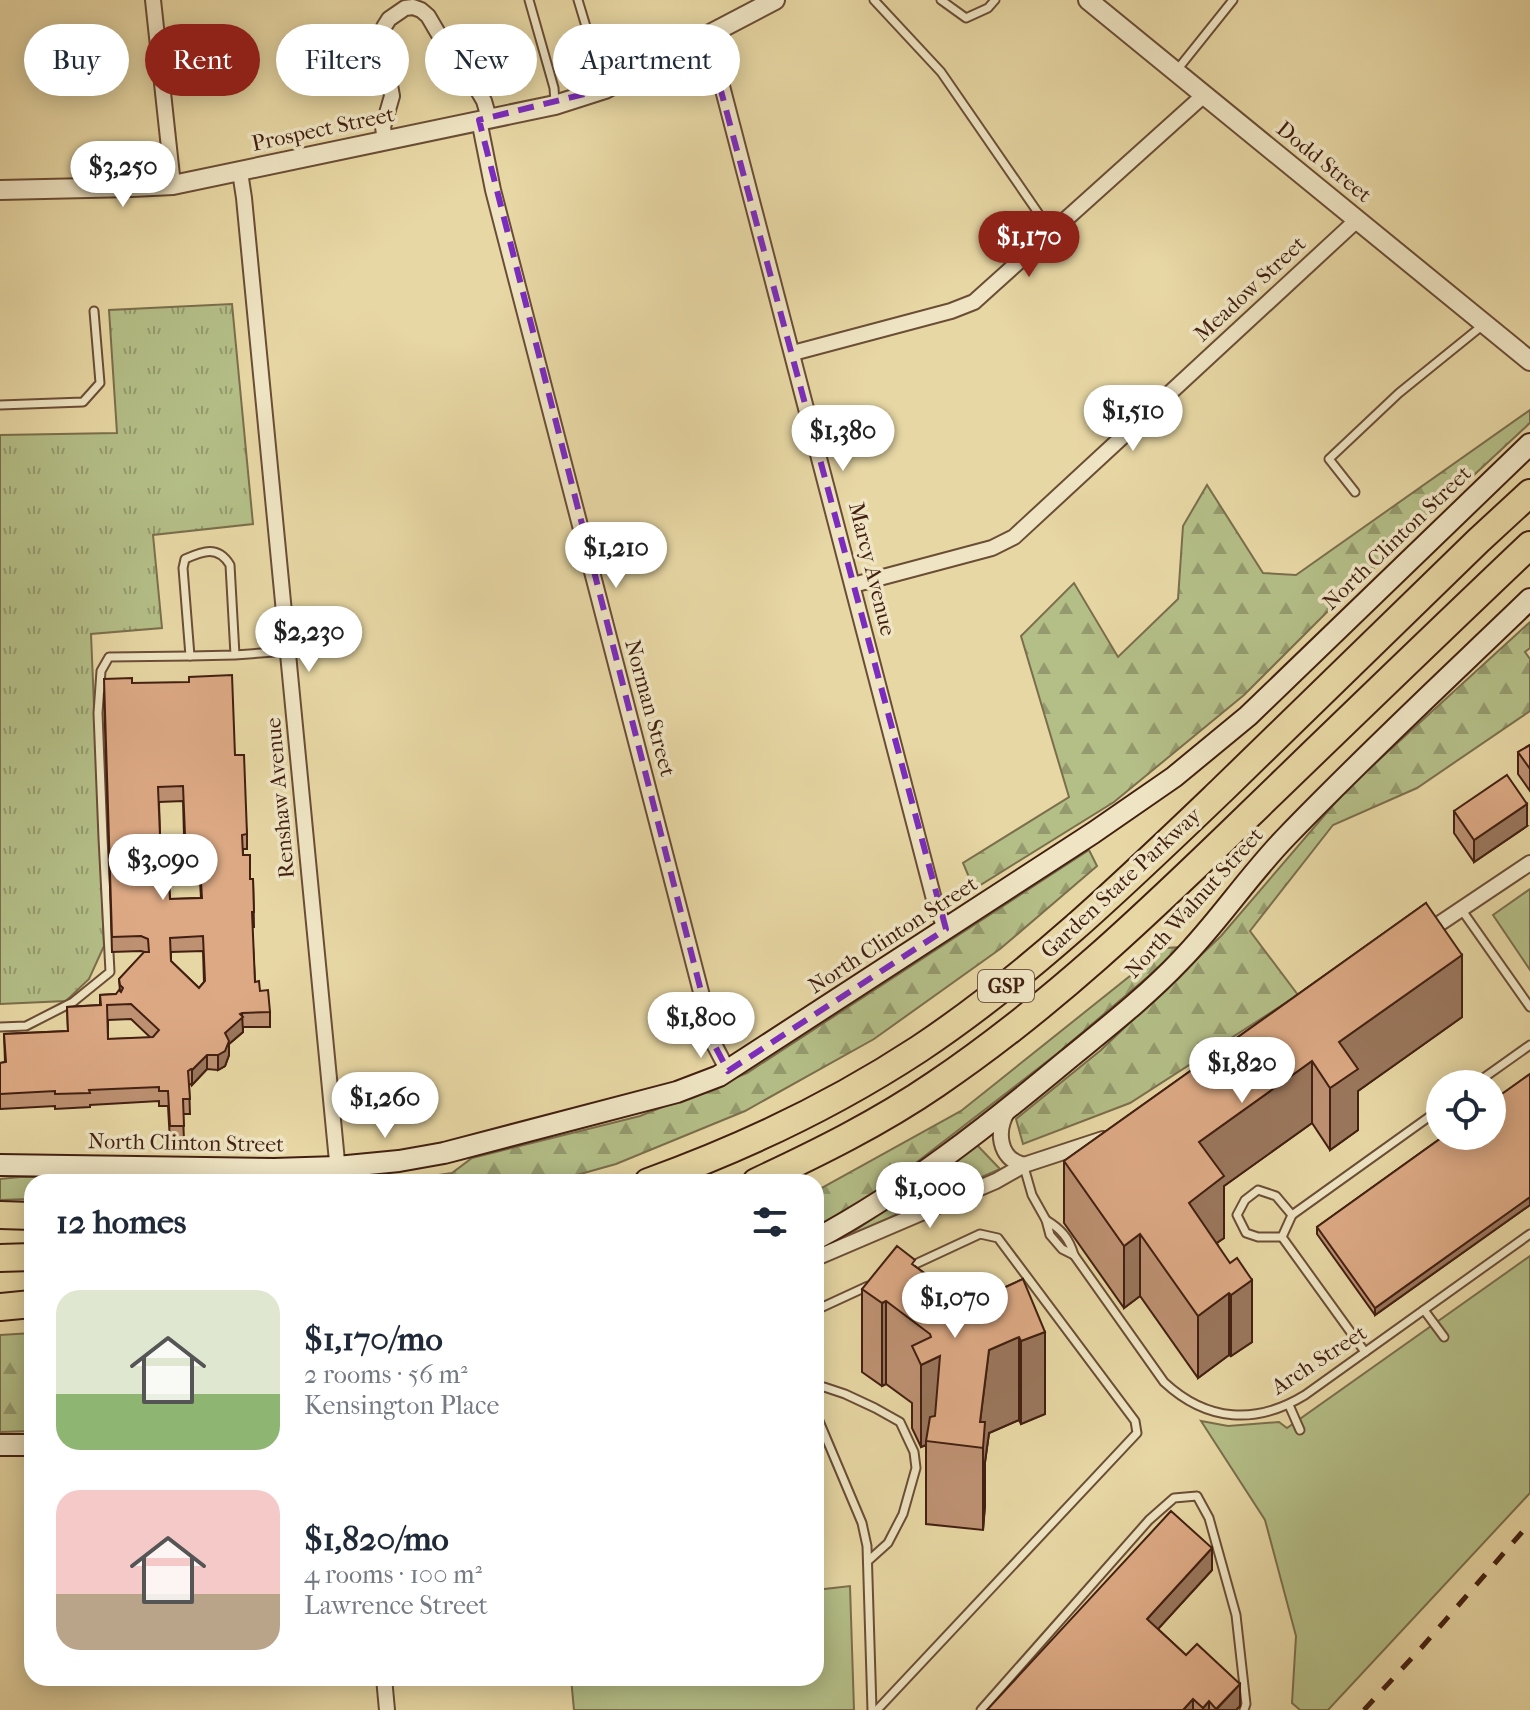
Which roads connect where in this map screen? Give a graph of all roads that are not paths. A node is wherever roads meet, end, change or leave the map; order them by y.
1 (153, 0) edge
2 (529, 0) edge
3 (578, 0) edge
4 (775, 0) edge
5 (874, 0) edge
6 (941, 0) edge
7 (995, 0) edge
8 (1088, 0) edge
9 (1233, 0) edge
10 (585, 24) edge
11 (728, 24) edge
12 (1176, 72) junction
13 (1204, 95) junction
14 (583, 96) edge
15 (725, 96) edge
16 (555, 105) junction
17 (484, 119) junction
18 (385, 141) junction
19 (240, 172) junction
20 (173, 185) junction
21 (0, 190) edge
22 (1357, 220) junction
23 (1052, 233) junction
24 (94, 311) dead end
25 (1484, 323) junction
26 (793, 353) junction
27 (1530, 361) edge
28 (0, 405) edge
29 (1530, 444) edge
30 (1355, 492) dead end
31 (1530, 493) edge
32 (1530, 545) edge
33 (853, 585) junction
34 (1530, 599) edge
35 (288, 651) junction
36 (235, 655) junction
37 (190, 656) junction
38 (1530, 863) edge
39 (1461, 909) junction
40 (946, 929) junction
41 (1409, 945) edge
42 (1530, 1007) edge
43 (0, 1027) edge
44 (1530, 1045) edge
45 (1495, 1070) edge
46 (728, 1071) junction
47 (1010, 1108) junction
48 (1426, 1119) edge
49 (1117, 1135) edge
50 (0, 1165) edge
51 (1024, 1165) junction
52 (338, 1174) edge
53 (669, 1174) edge
54 (772, 1174) edge
55 (0, 1215) edge
56 (1292, 1215) junction
57 (24, 1216) edge
58 (1530, 1234) edge
59 (824, 1235) edge
60 (1282, 1237) junction
61 (824, 1255) edge
62 (24, 1257) edge
63 (0, 1258) edge
64 (898, 1272) edge
65 (871, 1285) edge
66 (0, 1298) edge
67 (24, 1300) edge
68 (24, 1302) edge
69 (824, 1306) edge
70 (0, 1307) edge
71 (1424, 1310) junction
72 (1444, 1337) dead end
73 (1365, 1352) junction
74 (824, 1387) edge
75 (1289, 1405) junction
76 (1300, 1430) dead end
77 (824, 1433) edge
78 (0, 1445) edge
79 (24, 1445) edge
80 (868, 1561) junction
81 (385, 1686) edge
82 (388, 1710) edge
83 (874, 1710) edge
84 (981, 1710) edge
85 (1244, 1710) edge

1 - 20 street
2 - 16 lane
3 - 10 lane
4 - 11 street, Prospect Street
5 - 23 lane
6 - 7 lane
8 - 12 street, Dodd Street
9 - 12 lane
12 - 13 street, Dodd Street
13 - 22 street, Dodd Street
13 - 23 street
14 - 16 street, Prospect Street
15 - 26 street, Marcy Avenue
16 - 17 street, Prospect Street
17 - 18 street, Prospect Street
17 - 18 street, Norman Street
17 - 46 street, Norman Street
18 - 19 street, Prospect Street
19 - 20 street, Prospect Street
19 - 35 street, Renshaw Avenue
20 - 21 street, Prospect Street
22 - 25 street, Dodd Street
22 - 33 street, Meadow Street
23 - 26 street
24 - 28 lane
25 - 27 street, Dodd Street
25 - 30 lane
26 - 33 street, Marcy Avenue
29 - 40 main road, North Clinton Street
31 - 53 highway, Garden State Parkway / GSP
32 - 54 highway, Garden State Parkway / GSP
33 - 40 street, Marcy Avenue
34 - 47 main road, North Walnut Street
35 - 36 lane
35 - 52 street, Renshaw Avenue
36 - 37 lane
36 - 37 lane
37 - 43 lane
38 - 39 street
39 - 41 street
39 - 42 lane
40 - 46 main road, North Clinton Street
44 - 45 lane
46 - 52 main road, North Clinton Street
47 - 51 street
47 - 59 main road, North Walnut Street
48 - 56 lane
49 - 51 street
50 - 52 main road, North Clinton Street
51 - 61 street
51 - 75 lane, Arch Street
55 - 57 highway
56 - 60 lane
56 - 60 lane
58 - 71 lane, Arch Street
60 - 73 lane
62 - 63 highway
64 - 83 lane
65 - 69 lane
66 - 67 highway
68 - 70 highway
71 - 72 lane
71 - 73 lane, Arch Street
73 - 75 lane, Arch Street
74 - 80 lane
75 - 76 lane
77 - 80 lane
78 - 79 main road
80 - 83 lane
81 - 82 street
84 - 85 lane

